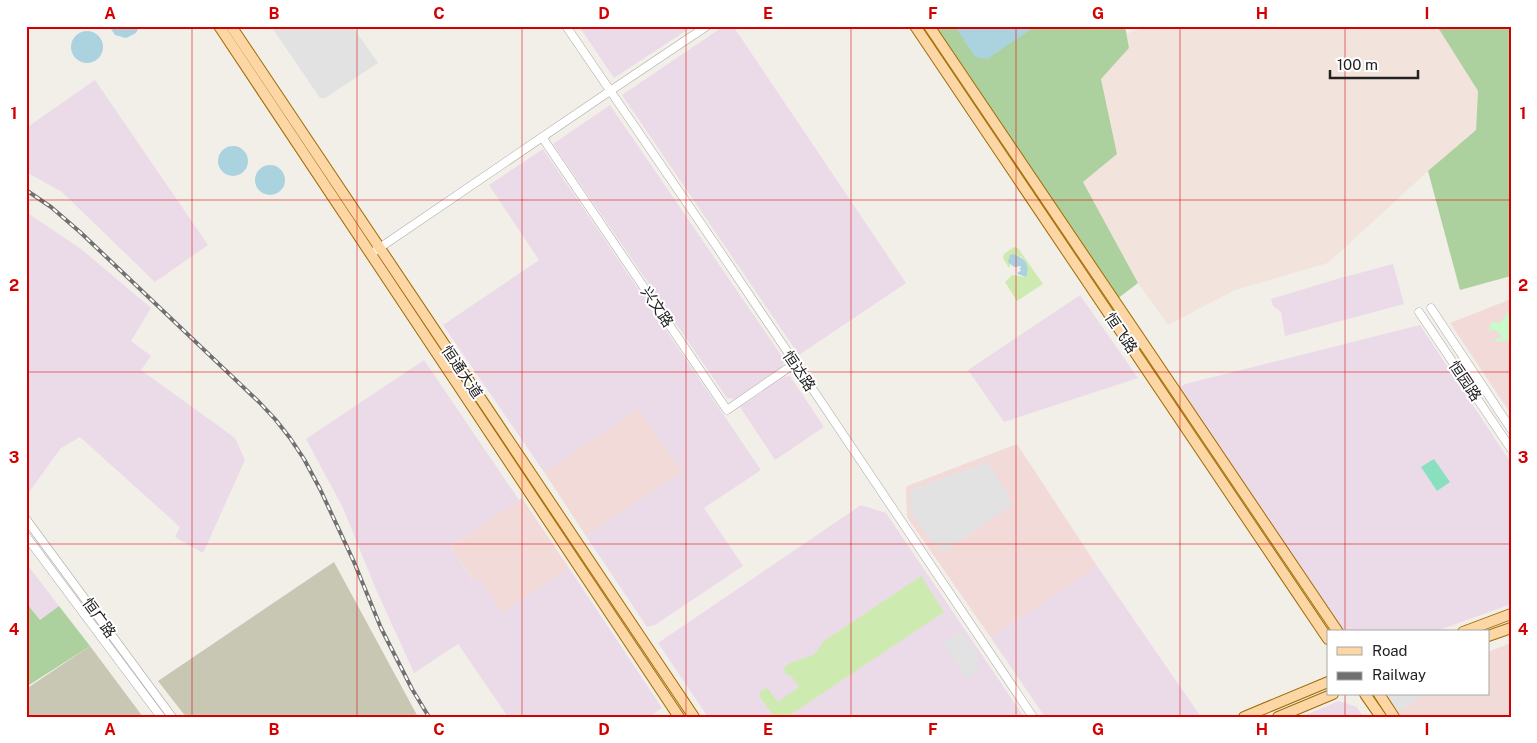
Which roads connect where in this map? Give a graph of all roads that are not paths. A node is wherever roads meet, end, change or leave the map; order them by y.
1 (218, 26) edge
2 (231, 26) edge
3 (566, 26) edge
4 (707, 26) edge
5 (915, 26) edge
6 (929, 26) edge
7 (610, 90) junction
8 (542, 137) junction
9 (380, 248) junction
10 (370, 255) junction
11 (1431, 308) dead end
12 (1419, 312) dead end
13 (794, 364) junction
14 (1511, 429) edge
15 (1511, 449) edge
16 (26, 519) edge
17 (26, 536) edge
18 (1511, 614) edge
19 (1511, 628) edge
20 (1337, 630) edge
21 (1468, 630) edge
22 (1490, 635) edge
23 (1327, 638) edge
24 (1327, 682) edge
25 (1328, 696) edge
26 (1366, 696) edge
27 (1380, 696) edge
28 (162, 717) edge
29 (172, 717) edge
30 (679, 717) edge
31 (694, 717) edge
32 (1033, 717) edge
33 (1244, 717) edge
34 (1278, 717) edge
35 (1381, 717) edge
36 (1394, 717) edge

1 - 10 main road, 恒通大道
2 - 9 main road, 恒通大道
3 - 7 street, 恒达路
4 - 7 street
5 - 23 main road, 恒飞路
6 - 20 main road, 恒飞路
7 - 8 street
7 - 13 street, 恒达路
8 - 9 street
8 - 13 street, 兴文路
9 - 10 street
9 - 31 main road, 恒通大道
10 - 30 main road, 恒通大道
11 - 14 street, 恒园路
12 - 15 street, 恒园路
13 - 32 street, 恒达路
16 - 29 street, 恒广路
17 - 28 street, 恒广路
18 - 21 main road
19 - 22 main road
24 - 33 main road
25 - 34 main road
26 - 35 main road
27 - 36 main road

